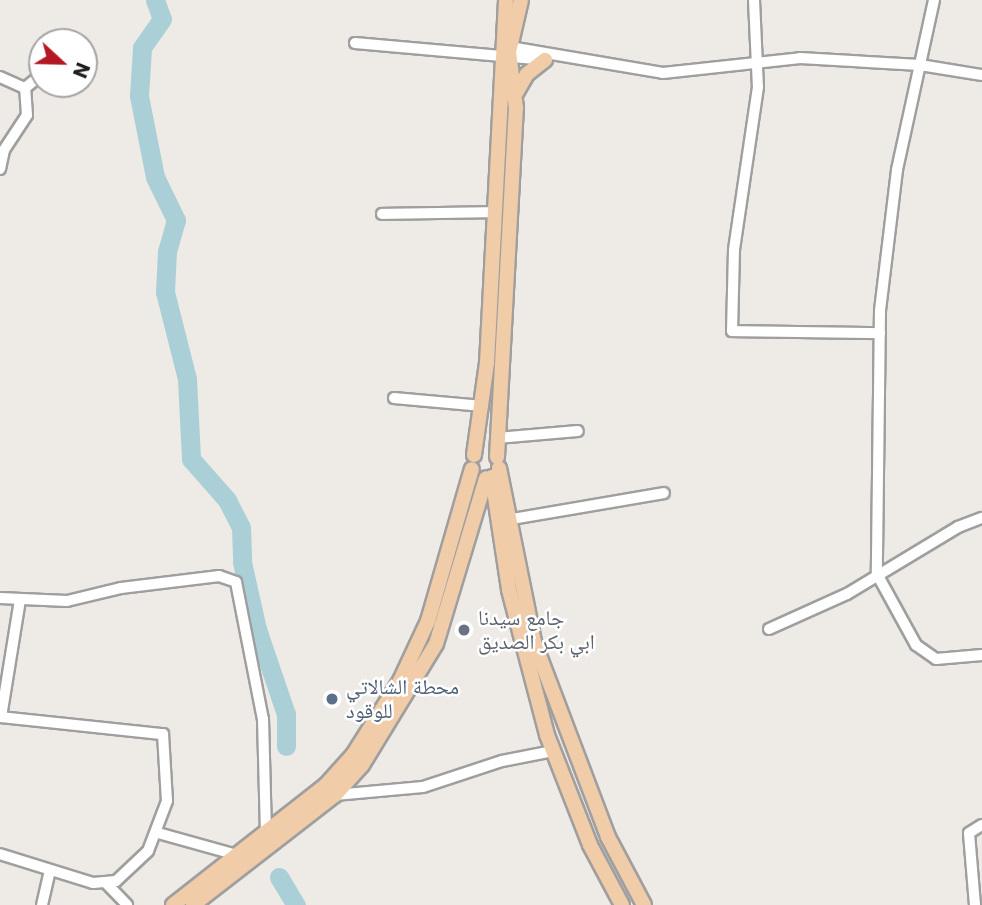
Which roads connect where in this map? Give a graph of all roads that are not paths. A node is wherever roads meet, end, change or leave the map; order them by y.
1 (506, 0) edge
2 (521, 0) edge
3 (754, 0) edge
4 (934, 0) edge
5 (355, 43) dead end
6 (507, 52) junction
7 (550, 59) junction
8 (758, 64) junction
9 (920, 65) junction
10 (982, 75) edge
11 (0, 77) edge
12 (28, 86) edge
13 (25, 88) junction
14 (516, 94) junction
15 (0, 169) edge
16 (496, 212) junction
17 (382, 214) dead end
18 (880, 333) junction
19 (394, 398) dead end
20 (484, 406) junction
21 (578, 431) dead end
22 (497, 438) junction
23 (473, 462) junction
24 (494, 470) junction
25 (664, 493) dead end
26 (982, 518) edge
27 (512, 519) junction
28 (877, 574) junction
29 (0, 598) edge
30 (19, 600) junction
31 (769, 629) dead end
32 (982, 655) edge
33 (1, 717) edge
34 (553, 751) junction
35 (335, 795) junction
36 (982, 825) edge
37 (266, 832) junction
38 (158, 833) junction
39 (0, 854) edge
40 (237, 855) junction
41 (50, 871) junction
42 (107, 884) junction
43 (42, 905) edge
44 (127, 905) edge
45 (173, 905) edge
46 (193, 905) edge
47 (622, 905) edge
48 (644, 905) edge
49 (975, 905) edge

1 - 6 main road
2 - 6 main road
3 - 8 street
4 - 9 street
5 - 6 street
6 - 7 street
6 - 14 main road
6 - 16 main road
7 - 8 street
7 - 14 main road
8 - 9 street
8 - 18 street
9 - 10 street
9 - 18 street
11 - 13 street
12 - 13 street
13 - 15 street
14 - 22 main road
16 - 17 street
16 - 20 main road
18 - 28 street
19 - 20 street
20 - 23 main road
21 - 22 street
22 - 24 main road
23 - 24 main road
23 - 24 main road
23 - 37 main road
24 - 27 main road
24 - 34 main road
24 - 35 main road
25 - 27 street
26 - 28 street
27 - 48 main road
28 - 31 street
28 - 32 street
29 - 30 street
30 - 33 street
30 - 37 street
33 - 38 street
34 - 35 street
34 - 47 main road
35 - 46 main road
36 - 49 street
37 - 40 main road
38 - 40 street
38 - 42 street
39 - 41 street
40 - 45 main road
41 - 42 street
41 - 43 street
42 - 44 street

